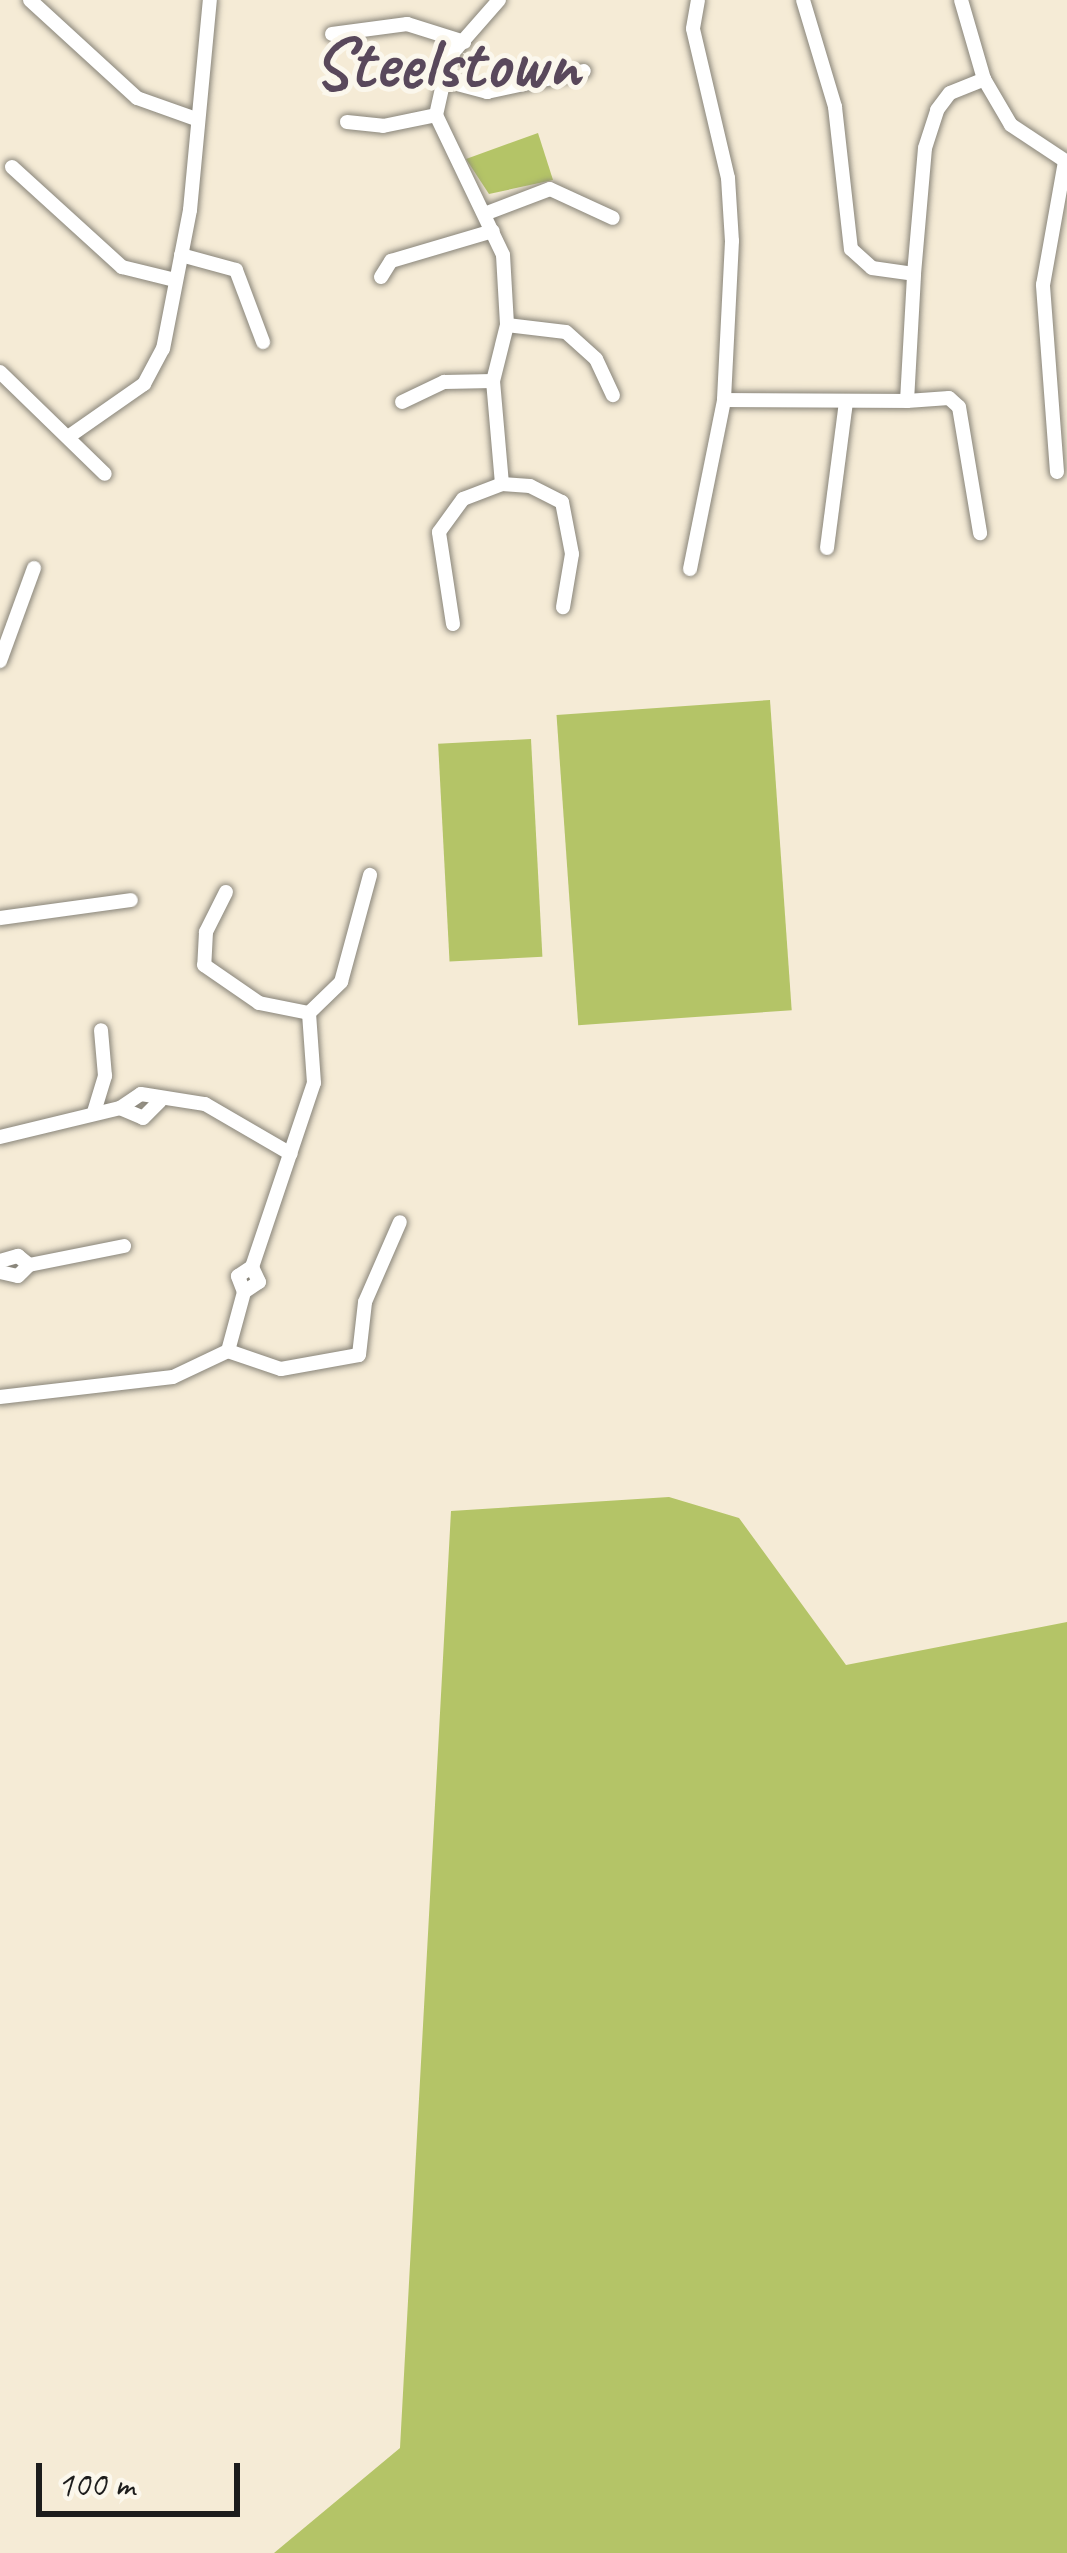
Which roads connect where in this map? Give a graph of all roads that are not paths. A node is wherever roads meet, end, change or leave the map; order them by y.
1 (30, 0) edge
2 (210, 0) edge
3 (499, 0) edge
4 (698, 0) edge
5 (803, 0) edge
6 (961, 0) edge
7 (332, 34) dead end
8 (464, 41) junction
9 (584, 71) dead end
10 (442, 80) junction
11 (984, 80) junction
12 (436, 115) junction
13 (196, 119) junction
14 (347, 122) dead end
15 (1066, 161) edge
16 (12, 167) dead end
17 (488, 213) junction
18 (613, 218) dead end
19 (493, 231) junction
20 (181, 255) junction
21 (914, 274) junction
22 (381, 277) dead end
23 (176, 280) junction
24 (507, 325) junction
25 (263, 342) dead end
26 (1, 375) edge
27 (493, 381) junction
28 (613, 395) dead end
29 (724, 400) junction
30 (907, 400) junction
31 (845, 401) junction
32 (402, 402) dead end
33 (68, 437) junction
34 (1057, 472) dead end
35 (105, 474) dead end
36 (502, 484) junction
37 (980, 533) dead end
38 (827, 548) dead end
39 (34, 568) dead end
40 (690, 568) dead end
41 (563, 607) dead end
42 (453, 625) dead end
43 (5, 629) edge
44 (0, 661) edge
45 (370, 875) dead end
46 (226, 892) dead end
47 (131, 900) dead end
48 (0, 918) edge
49 (309, 1013) junction
50 (101, 1030) dead end
51 (160, 1101) junction
52 (120, 1108) junction
53 (94, 1112) junction
54 (0, 1137) edge
55 (291, 1154) junction
56 (400, 1222) dead end
57 (124, 1246) dead end
58 (0, 1262) edge
59 (29, 1265) junction
60 (0, 1272) edge
61 (228, 1351) junction
62 (0, 1397) edge

1 - 13 street
2 - 13 street
3 - 8 street
4 - 29 street
5 - 21 street
6 - 11 street
7 - 8 street
8 - 10 street
9 - 10 street
10 - 12 street
11 - 15 street
11 - 21 street
12 - 14 street
12 - 17 street
13 - 20 street
15 - 34 street
16 - 23 street
17 - 18 street
17 - 19 street
19 - 22 street
19 - 24 street
20 - 23 street
20 - 25 street
21 - 30 street
23 - 33 street
24 - 27 street
24 - 28 street
26 - 33 street
27 - 32 street
27 - 36 street
29 - 31 street
29 - 40 street
30 - 31 street
30 - 37 street
31 - 38 street
33 - 35 street
36 - 41 street
36 - 42 street
39 - 43 street
43 - 44 street
45 - 49 street
46 - 49 street
47 - 48 street
49 - 55 street
50 - 53 street
51 - 52 street
51 - 52 street
51 - 55 street
52 - 53 street
53 - 54 street
55 - 61 street
56 - 61 street
57 - 59 street
58 - 59 street
59 - 60 street
61 - 62 street

